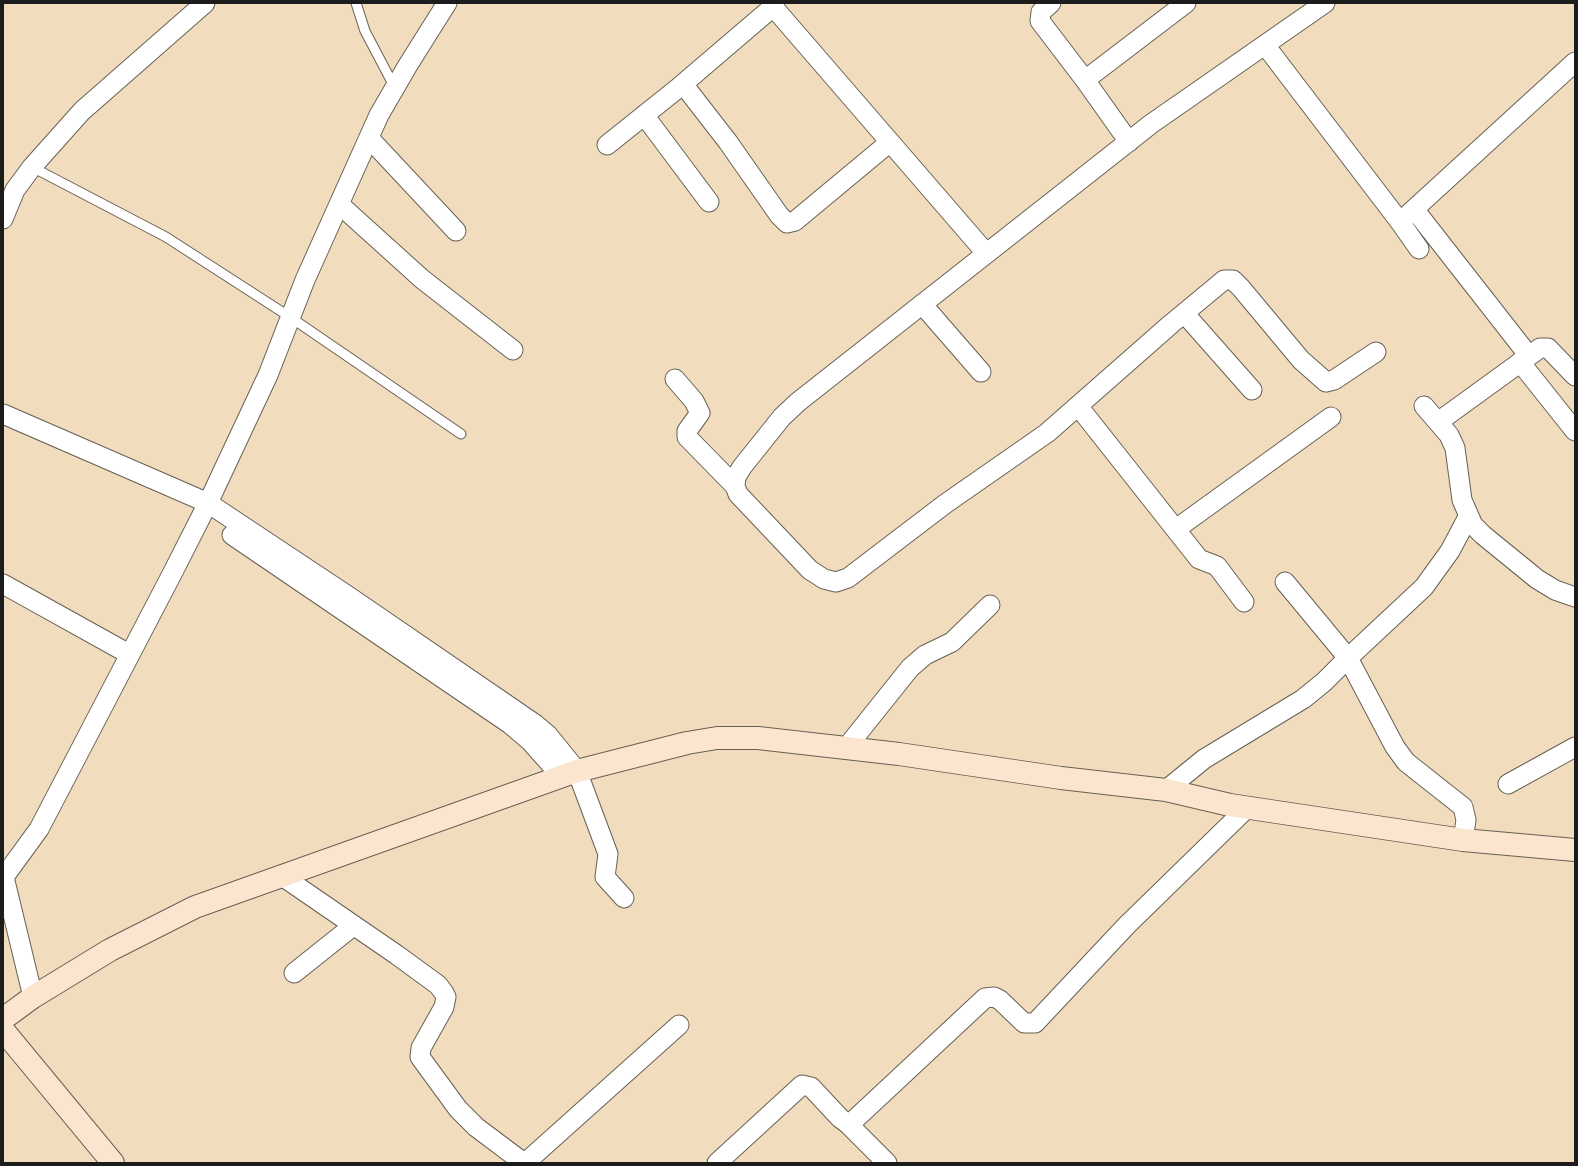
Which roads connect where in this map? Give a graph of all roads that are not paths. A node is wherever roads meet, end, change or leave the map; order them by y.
1 (205, 3) edge
2 (356, 3) edge
3 (447, 3) edge
4 (1051, 3) edge
5 (1186, 3) edge
6 (1325, 3) edge
7 (774, 4) edge
8 (1265, 46) junction
9 (1575, 62) edge
10 (1085, 80) junction
11 (683, 84) junction
12 (395, 88) junction
13 (644, 115) junction
14 (369, 138) junction
15 (890, 142) junction
16 (1129, 142) junction
17 (607, 145) dead end
18 (32, 167) junction
19 (709, 202) dead end
20 (339, 204) junction
21 (1414, 209) junction
22 (3, 219) edge
23 (1400, 222) junction
24 (456, 231) dead end
25 (1419, 249) dead end
26 (986, 253) junction
27 (922, 304) junction
28 (1184, 313) junction
29 (290, 317) junction
30 (513, 350) dead end
31 (1376, 352) dead end
32 (1525, 359) junction
33 (981, 372) dead end
34 (1575, 376) edge
35 (675, 379) dead end
36 (1252, 390) dead end
37 (1078, 406) junction
38 (1424, 406) dead end
39 (3, 414) edge
40 (1331, 417) dead end
41 (1438, 422) junction
42 (1575, 431) edge
43 (461, 434) dead end
44 (735, 486) junction
45 (205, 509) junction
46 (1468, 517) junction
47 (1176, 529) junction
48 (1285, 582) dead end
49 (3, 584) edge
50 (1555, 590) junction
51 (1575, 597) edge
52 (1244, 602) dead end
53 (990, 605) dead end
54 (1575, 610) edge
55 (129, 654) junction
56 (1348, 658) junction
57 (1575, 747) edge
58 (846, 748) junction
59 (570, 774) junction
60 (1508, 784) dead end
61 (1166, 790) junction
62 (1247, 808) junction
63 (1463, 840) junction
64 (1575, 850) edge
65 (282, 876) junction
66 (4, 877) edge
67 (624, 898) dead end
68 (353, 926) junction
69 (294, 973) dead end
70 (33, 997) junction
71 (3, 1020) edge
72 (679, 1025) dead end
73 (3, 1030) edge
74 (848, 1124) junction
75 (113, 1163) edge
76 (525, 1163) edge
77 (717, 1163) edge
78 (887, 1163) edge

1 - 18 street
2 - 12 lane
3 - 12 street
4 - 10 street
5 - 10 street
6 - 8 street
7 - 11 street
7 - 15 street
8 - 16 street
8 - 23 street
9 - 21 street
10 - 16 street
11 - 13 street
11 - 15 street
12 - 14 street
13 - 17 street
13 - 19 street
14 - 20 street
14 - 24 street
15 - 26 street
16 - 26 street
18 - 22 street
18 - 29 lane
20 - 29 street
20 - 30 street
21 - 23 street
21 - 32 street
23 - 25 street
26 - 27 street
27 - 33 street
27 - 44 street
28 - 31 street
28 - 36 street
28 - 37 street
29 - 43 lane
29 - 45 street
32 - 34 street
32 - 41 street
32 - 42 street
35 - 44 street
37 - 44 street
37 - 47 street
38 - 41 street
39 - 45 street
40 - 47 street
41 - 46 street
45 - 55 street
45 - 59 street
46 - 50 street
46 - 56 street
47 - 52 street
48 - 56 street
49 - 55 street
50 - 51 street
50 - 54 street
53 - 58 street
55 - 66 street
56 - 61 street
56 - 63 street
57 - 60 street
58 - 59 street
58 - 61 street
59 - 65 street
59 - 67 street
61 - 62 street
62 - 63 street
62 - 74 street
63 - 64 street
65 - 68 street
65 - 70 street
66 - 70 street
68 - 69 street
68 - 76 street
70 - 71 street
72 - 76 street
73 - 75 street
74 - 77 street
74 - 78 street

